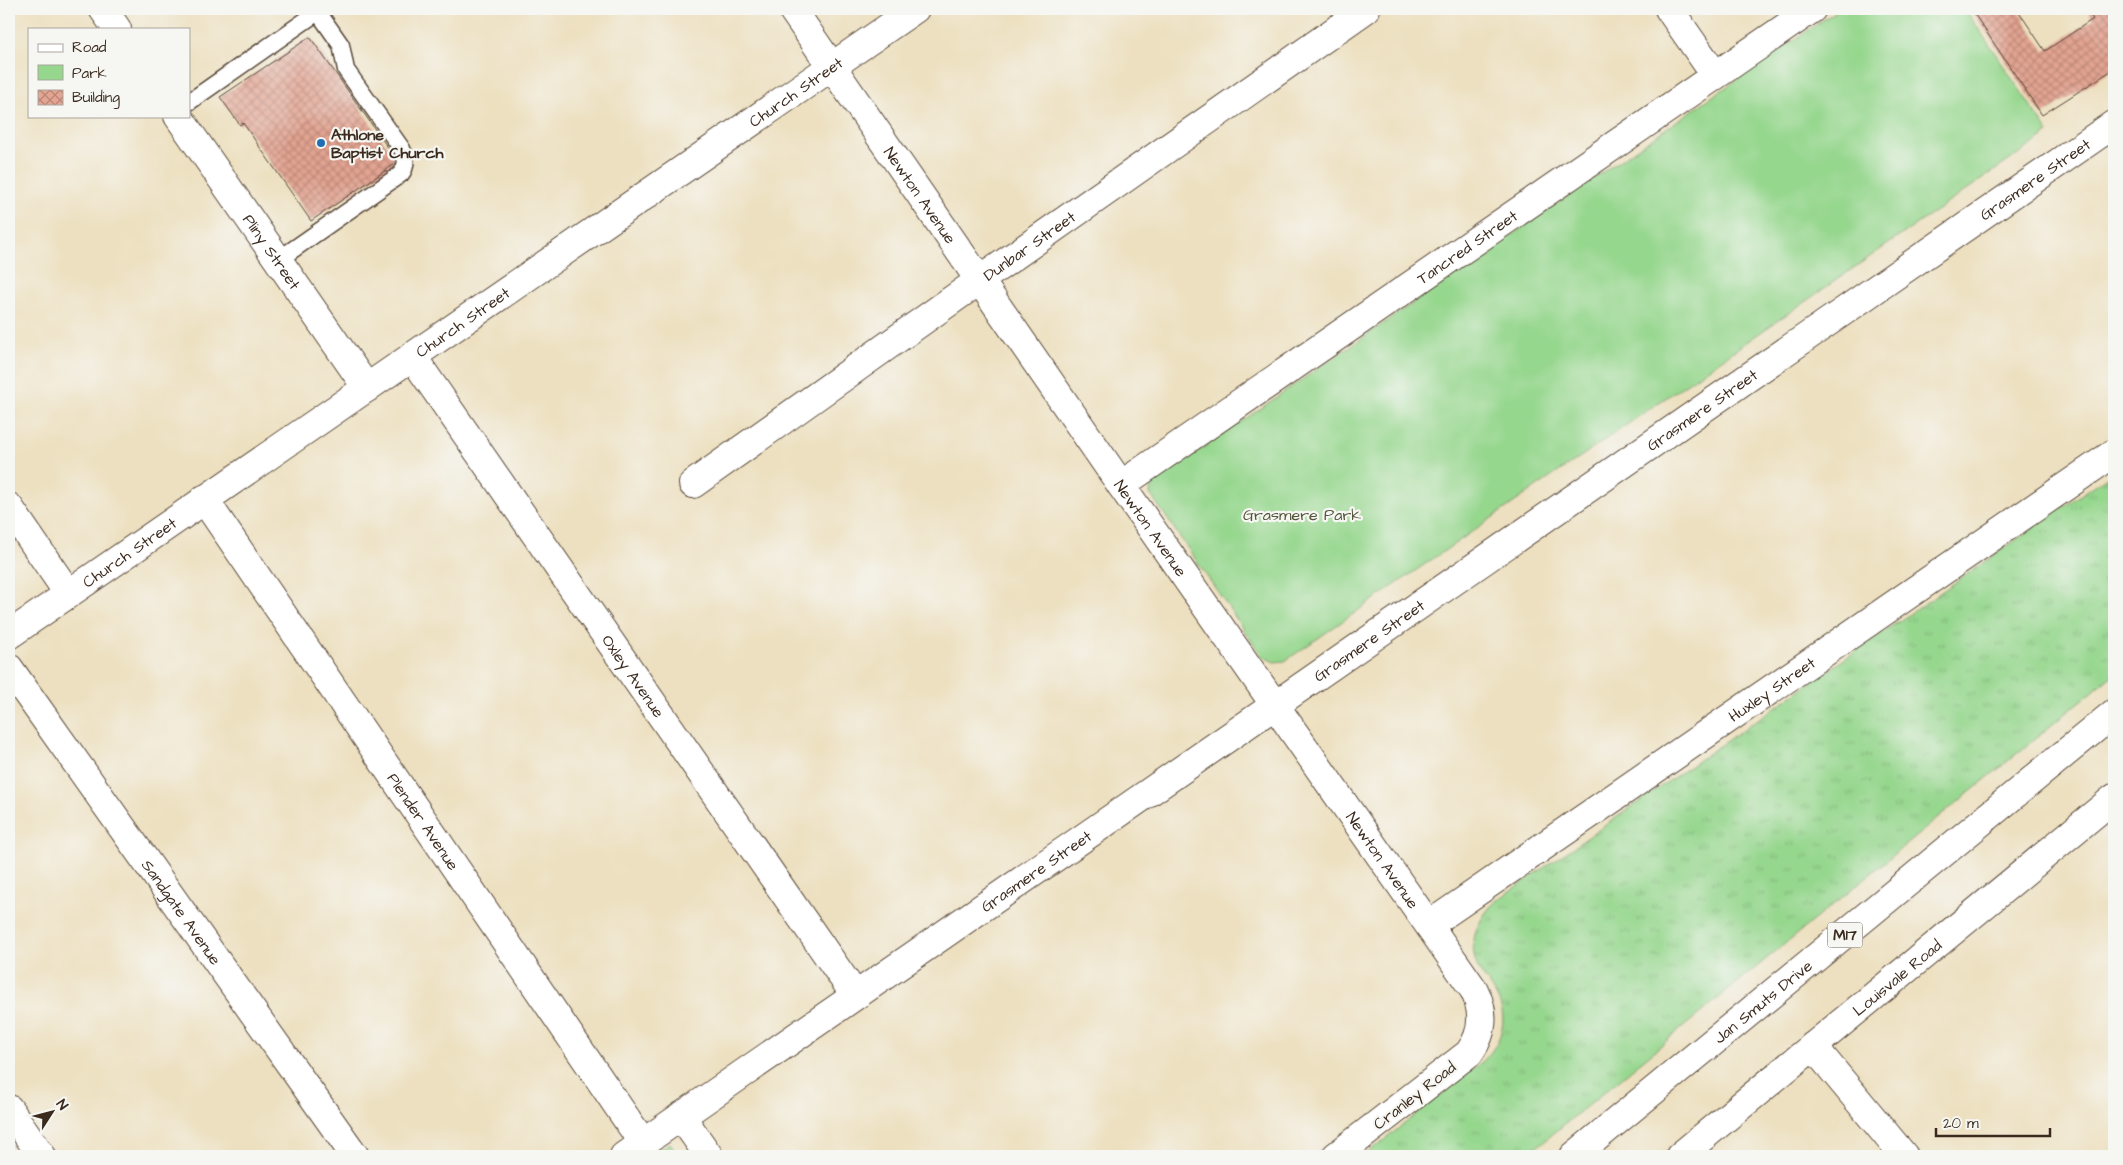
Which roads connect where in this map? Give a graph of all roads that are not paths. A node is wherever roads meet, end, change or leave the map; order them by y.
1 (103, 9) edge
2 (792, 9) edge
3 (915, 9) edge
4 (1366, 9) edge
5 (1669, 9) edge
6 (1812, 9) edge
7 (320, 10) edge
8 (116, 28) edge
9 (832, 66) junction
10 (1715, 75) junction
11 (190, 101) edge
12 (179, 118) edge
13 (2114, 124) edge
14 (278, 260) junction
15 (980, 280) junction
16 (412, 356) junction
17 (367, 388) junction
18 (2114, 453) edge
19 (693, 484) dead end
20 (1121, 485) junction
21 (204, 499) junction
22 (9, 507) edge
23 (68, 593) junction
24 (9, 635) edge
25 (9, 668) edge
26 (1274, 704) junction
27 (2114, 713) edge
28 (2114, 798) edge
29 (1428, 925) junction
30 (855, 995) junction
31 (1813, 1046) junction
32 (1469, 1053) joint
33 (9, 1109) edge
34 (681, 1116) junction
35 (633, 1150) edge
36 (42, 1156) edge
37 (355, 1156) edge
38 (709, 1156) edge
39 (1336, 1156) edge
40 (1574, 1156) edge
41 (1680, 1156) edge
42 (1904, 1156) edge

1 - 8 street
2 - 9 street, Newton Avenue
3 - 9 street, Church Street
4 - 15 street, Dunbar Street
5 - 10 street
6 - 10 street, Tancred Street
7 - 11 lane
7 - 14 lane
9 - 15 street, Newton Avenue
9 - 16 street, Church Street
10 - 20 street, Tancred Street
12 - 14 street, Pliny Street
13 - 26 street, Grasmere Street
14 - 17 street, Pliny Street
15 - 19 street, Dunbar Street
15 - 20 street, Newton Avenue
16 - 17 street, Church Street
16 - 30 street, Oxley Avenue
17 - 21 street, Church Street
18 - 29 street, Huxley Street
20 - 26 street, Newton Avenue
21 - 23 street, Church Street
21 - 35 street, Plender Avenue
22 - 23 street
23 - 24 street, Church Street
25 - 37 street, Sandgate Avenue
26 - 29 street, Newton Avenue
26 - 30 street, Grasmere Street
27 - 40 street, Jan Smuts Drive / M17
28 - 31 street, Louisvale Road
29 - 32 street, Newton Avenue
30 - 34 street, Grasmere Street
31 - 41 street, Louisvale Road
31 - 42 street
32 - 39 street, Cranley Road
33 - 36 street
34 - 35 street, Grasmere Street
34 - 38 street

